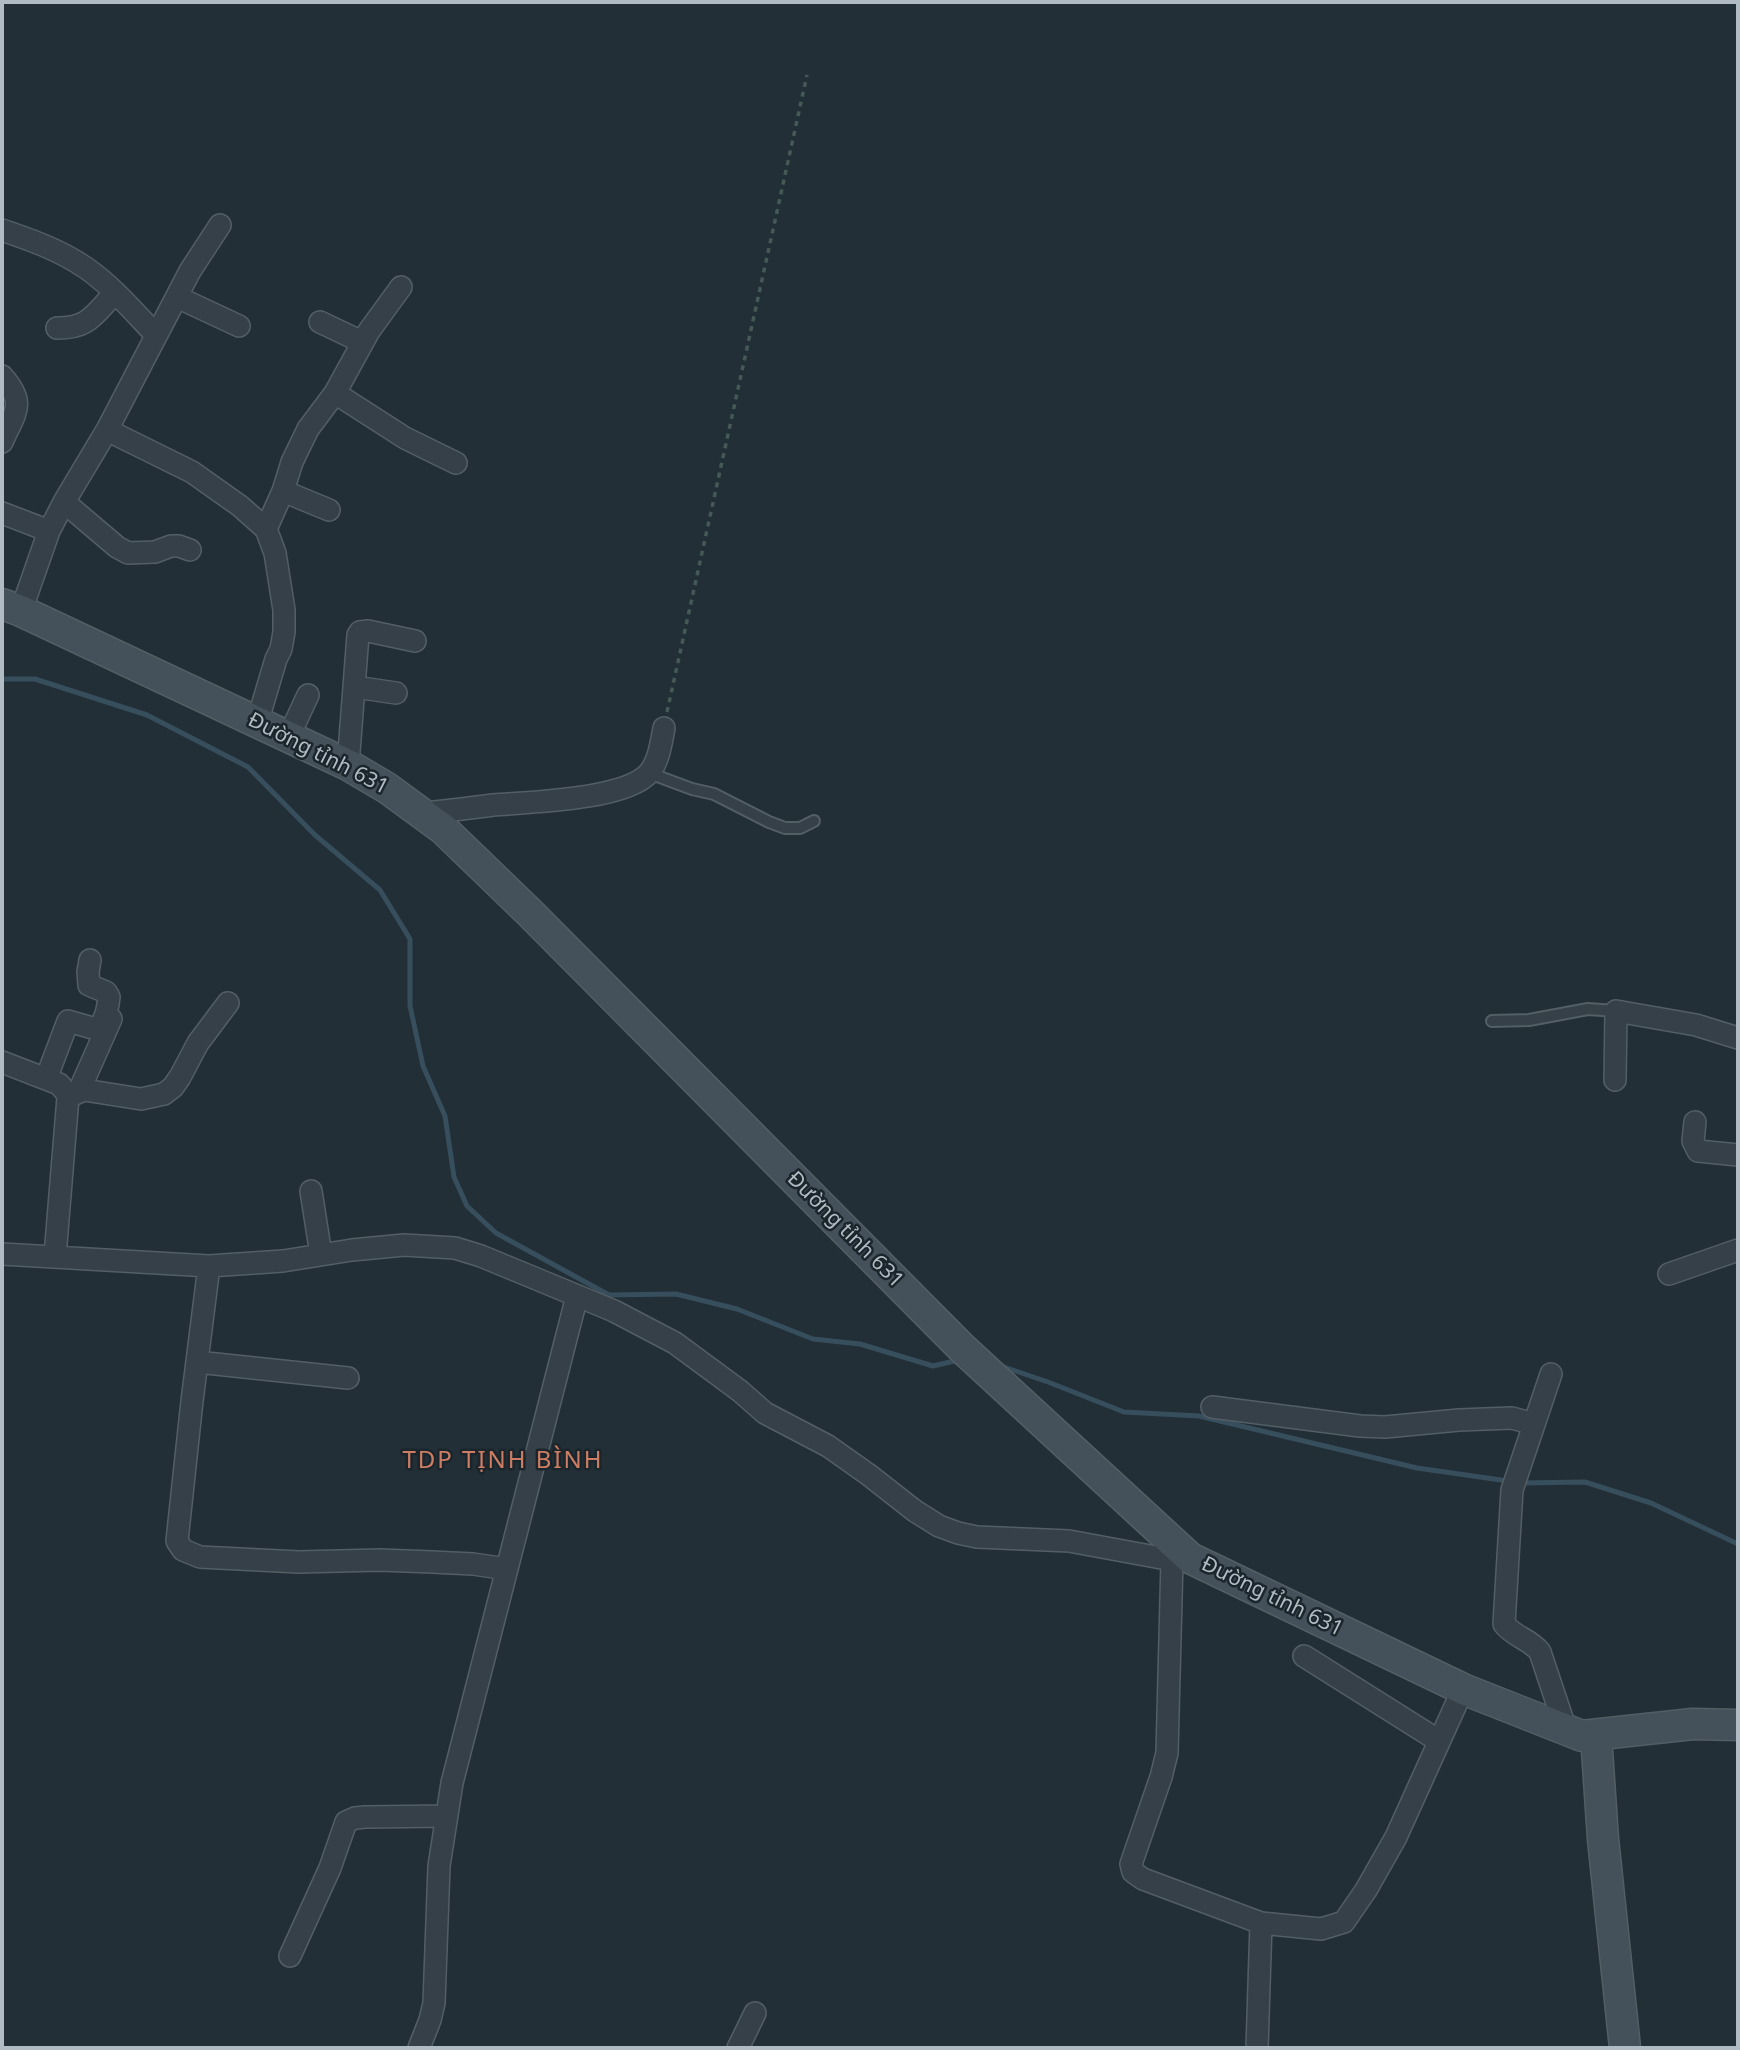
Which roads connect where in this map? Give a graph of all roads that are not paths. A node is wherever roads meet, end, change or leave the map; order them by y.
1 (220, 225) dead end
2 (2, 230) edge
3 (401, 287) dead end
4 (115, 293) junction
5 (177, 297) junction
6 (320, 323) dead end
7 (239, 326) dead end
8 (57, 328) dead end
9 (156, 335) junction
10 (362, 342) junction
11 (2, 376) edge
12 (335, 393) junction
13 (107, 430) junction
14 (2, 442) edge
15 (456, 463) dead end
16 (283, 491) junction
17 (64, 502) junction
18 (329, 510) dead end
19 (2, 513) edge
20 (266, 529) junction
21 (49, 531) junction
22 (190, 550) dead end
23 (11, 608) edge
24 (415, 641) dead end
25 (355, 687) junction
26 (396, 693) dead end
27 (308, 695) dead end
28 (257, 723) junction
29 (664, 728) road end
30 (288, 738) junction
31 (348, 765) junction
32 (649, 773) junction
33 (433, 821) junction
34 (814, 821) dead end
35 (90, 960) dead end
36 (228, 1003) dead end
37 (1616, 1011) junction
38 (111, 1019) dead end
39 (1492, 1021) dead end
40 (1738, 1038) edge
41 (2, 1062) edge
42 (46, 1079) junction
43 (1615, 1080) dead end
44 (74, 1094) junction
45 (1695, 1122) dead end
46 (1738, 1155) edge
47 (310, 1191) dead end
48 (319, 1242) junction
49 (56, 1243) junction
50 (1738, 1250) edge
51 (2, 1254) edge
52 (208, 1266) junction
53 (1670, 1273) dead end
54 (577, 1296) junction
55 (197, 1362) junction
56 (1551, 1374) dead end
57 (348, 1378) dead end
58 (1213, 1407) dead end
59 (1534, 1424) junction
60 (507, 1569) junction
61 (1176, 1572) junction
62 (1304, 1656) dead end
63 (1463, 1689) junction
64 (1738, 1725) edge
65 (1566, 1730) junction
66 (1596, 1735) junction
67 (1439, 1741) junction
68 (446, 1816) junction
69 (1261, 1923) junction
70 (290, 1956) dead end
71 (755, 2013) dead end
72 (419, 2048) edge
73 (738, 2048) edge
74 (1257, 2048) edge
75 (1625, 2048) edge

1 - 5 street
2 - 4 street
3 - 10 street
4 - 8 street
4 - 9 street
5 - 7 street
5 - 9 street
6 - 10 street
9 - 13 street
10 - 12 street
11 - 14 street
12 - 15 street
12 - 16 street
13 - 17 street
13 - 20 street
16 - 18 street
16 - 20 street
17 - 21 street
17 - 22 street
19 - 21 street
20 - 28 street
21 - 23 street
23 - 28 main road, Đường tỉnh 631
24 - 25 street
25 - 26 street
25 - 31 street
27 - 30 street
28 - 30 main road, Đường tỉnh 631
29 - 32 street
30 - 31 main road, Đường tỉnh 631
31 - 33 main road, Đường tỉnh 631
32 - 33 street
32 - 34 lane
33 - 61 main road, Đường tỉnh 631
35 - 42 street
36 - 44 street
37 - 39 lane
37 - 40 street
37 - 43 street
38 - 44 street
41 - 42 street
42 - 44 street
44 - 49 street
45 - 46 street
47 - 48 street
48 - 52 street
48 - 54 street
49 - 51 street
49 - 52 street
50 - 53 street
52 - 55 street
54 - 60 street
54 - 61 street
55 - 57 street
55 - 60 street
56 - 59 street
58 - 59 street
59 - 65 street
60 - 68 street
61 - 63 main road, Đường tỉnh 631
61 - 69 street
62 - 67 street
63 - 65 main road, Đường tỉnh 631
63 - 67 street
64 - 66 main road, Đường tỉnh 631
65 - 66 main road, Đường tỉnh 631
66 - 75 main road
67 - 69 street
68 - 70 street
68 - 72 street
69 - 74 street
71 - 73 street

